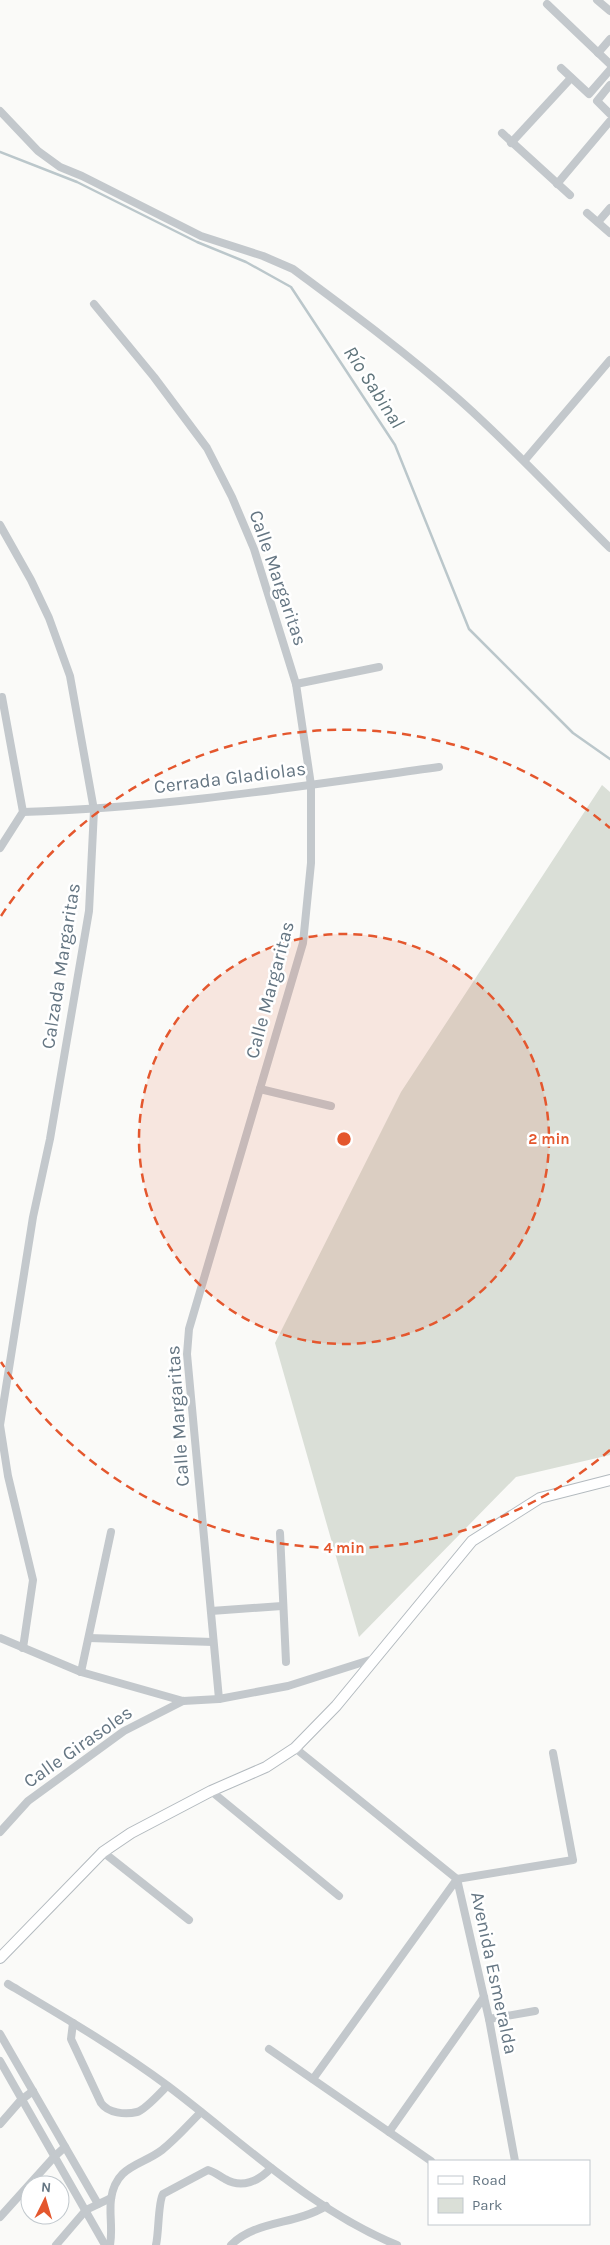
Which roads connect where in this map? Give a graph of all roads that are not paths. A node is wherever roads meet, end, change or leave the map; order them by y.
1 (603, 2) edge
2 (547, 4) dead end
3 (610, 11) edge
4 (610, 40) edge
5 (610, 51) edge
6 (601, 56) junction
7 (610, 64) edge
8 (561, 68) dead end
9 (610, 70) edge
10 (571, 78) junction
11 (610, 85) edge
12 (0, 111) edge
13 (610, 114) edge
14 (610, 121) edge
15 (502, 134) dead end
16 (512, 143) junction
17 (557, 184) junction
18 (570, 195) dead end
19 (610, 208) edge
20 (587, 213) dead end
21 (598, 222) junction
22 (610, 233) edge
23 (94, 304) dead end
24 (610, 360) edge
25 (525, 460) junction
26 (0, 525) edge
27 (610, 548) edge
28 (379, 667) dead end
29 (296, 684) junction
30 (2, 697) dead end
31 (439, 767) dead end
32 (311, 784) junction
33 (94, 810) junction
34 (23, 812) junction
35 (0, 848) edge
36 (260, 1089) junction
37 (330, 1106) dead end
38 (0, 1425) edge
39 (610, 1480) edge
40 (111, 1532) dead end
41 (280, 1533) dead end
42 (282, 1606) junction
43 (211, 1611) junction
44 (88, 1638) junction
45 (1, 1640) edge
46 (213, 1642) junction
47 (23, 1648) junction
48 (373, 1659) junction
49 (286, 1662) dead end
50 (81, 1672) junction
51 (219, 1699) junction
52 (183, 1701) junction
53 (295, 1748) junction
54 (552, 1753) dead end
55 (211, 1791) junction
56 (0, 1832) edge
57 (103, 1852) junction
58 (457, 1879) junction
59 (339, 1896) dead end
60 (189, 1920) dead end
61 (0, 1958) edge
62 (8, 1984) dead end
63 (484, 1997) junction
64 (535, 2011) dead end
65 (489, 2019) junction
66 (73, 2023) junction
67 (0, 2035) edge
68 (269, 2049) dead end
69 (0, 2061) edge
70 (313, 2079) junction
71 (167, 2086) junction
72 (33, 2091) junction
73 (21, 2100) junction
74 (201, 2112) junction
75 (0, 2124) edge
76 (389, 2132) junction
77 (65, 2147) junction
78 (55, 2156) junction
79 (430, 2160) edge
80 (515, 2160) edge
81 (271, 2168) junction
82 (111, 2198) junction
83 (98, 2204) junction
84 (326, 2206) junction
85 (86, 2210) junction
86 (0, 2217) edge
87 (56, 2245) edge
88 (105, 2245) edge
89 (110, 2245) edge
90 (156, 2245) edge
91 (232, 2245) edge
92 (397, 2245) edge

1 - 3 street
2 - 6 street
4 - 6 street
5 - 6 street
6 - 7 street
8 - 10 street
9 - 10 street
10 - 16 street
11 - 13 street
12 - 25 street
14 - 17 street
15 - 16 street
16 - 17 street
17 - 18 street
19 - 21 street
20 - 21 street
21 - 22 street
23 - 29 street, Calle Margaritas
24 - 25 street
25 - 27 street
26 - 33 street, Calzada Margaritas
28 - 29 street
29 - 32 street, Calle Margaritas
30 - 34 street
31 - 32 street, Cerrada Gladiolas
32 - 33 street, Cerrada Gladiolas
32 - 36 street, Calle Margaritas
33 - 34 street, Cerrada Gladiolas
33 - 38 street, Calzada Margaritas
34 - 35 street
36 - 37 street
36 - 43 street, Calle Margaritas
38 - 47 street, Calzada Margaritas
39 - 48 street
40 - 44 street
41 - 42 street
42 - 43 street
42 - 49 street
43 - 46 street, Calle Margaritas
44 - 46 street
44 - 50 street
45 - 47 street
46 - 51 street, Calle Margaritas
47 - 50 street
48 - 51 street
48 - 53 street
50 - 52 street
51 - 52 street
52 - 56 street, Calle Girasoles
53 - 55 street
53 - 58 street, Avenida Esmeralda
54 - 58 street
55 - 57 street
55 - 59 street
57 - 60 street
57 - 61 street
58 - 63 street, Avenida Esmeralda
58 - 70 street
62 - 66 street
63 - 65 street, Avenida Esmeralda
63 - 76 street
64 - 65 street
65 - 80 street, Avenida Esmeralda
66 - 71 street
66 - 71 street
67 - 72 street
68 - 70 street
69 - 73 street
70 - 76 street
71 - 74 street
72 - 73 street
72 - 77 street
73 - 75 street
73 - 78 street
74 - 81 street
74 - 82 street
76 - 79 street
77 - 78 street
77 - 83 street
78 - 85 street
78 - 86 street
81 - 84 street
81 - 90 street
82 - 83 street
82 - 89 street
83 - 85 street
84 - 91 street
84 - 92 street
85 - 87 street
85 - 88 street

